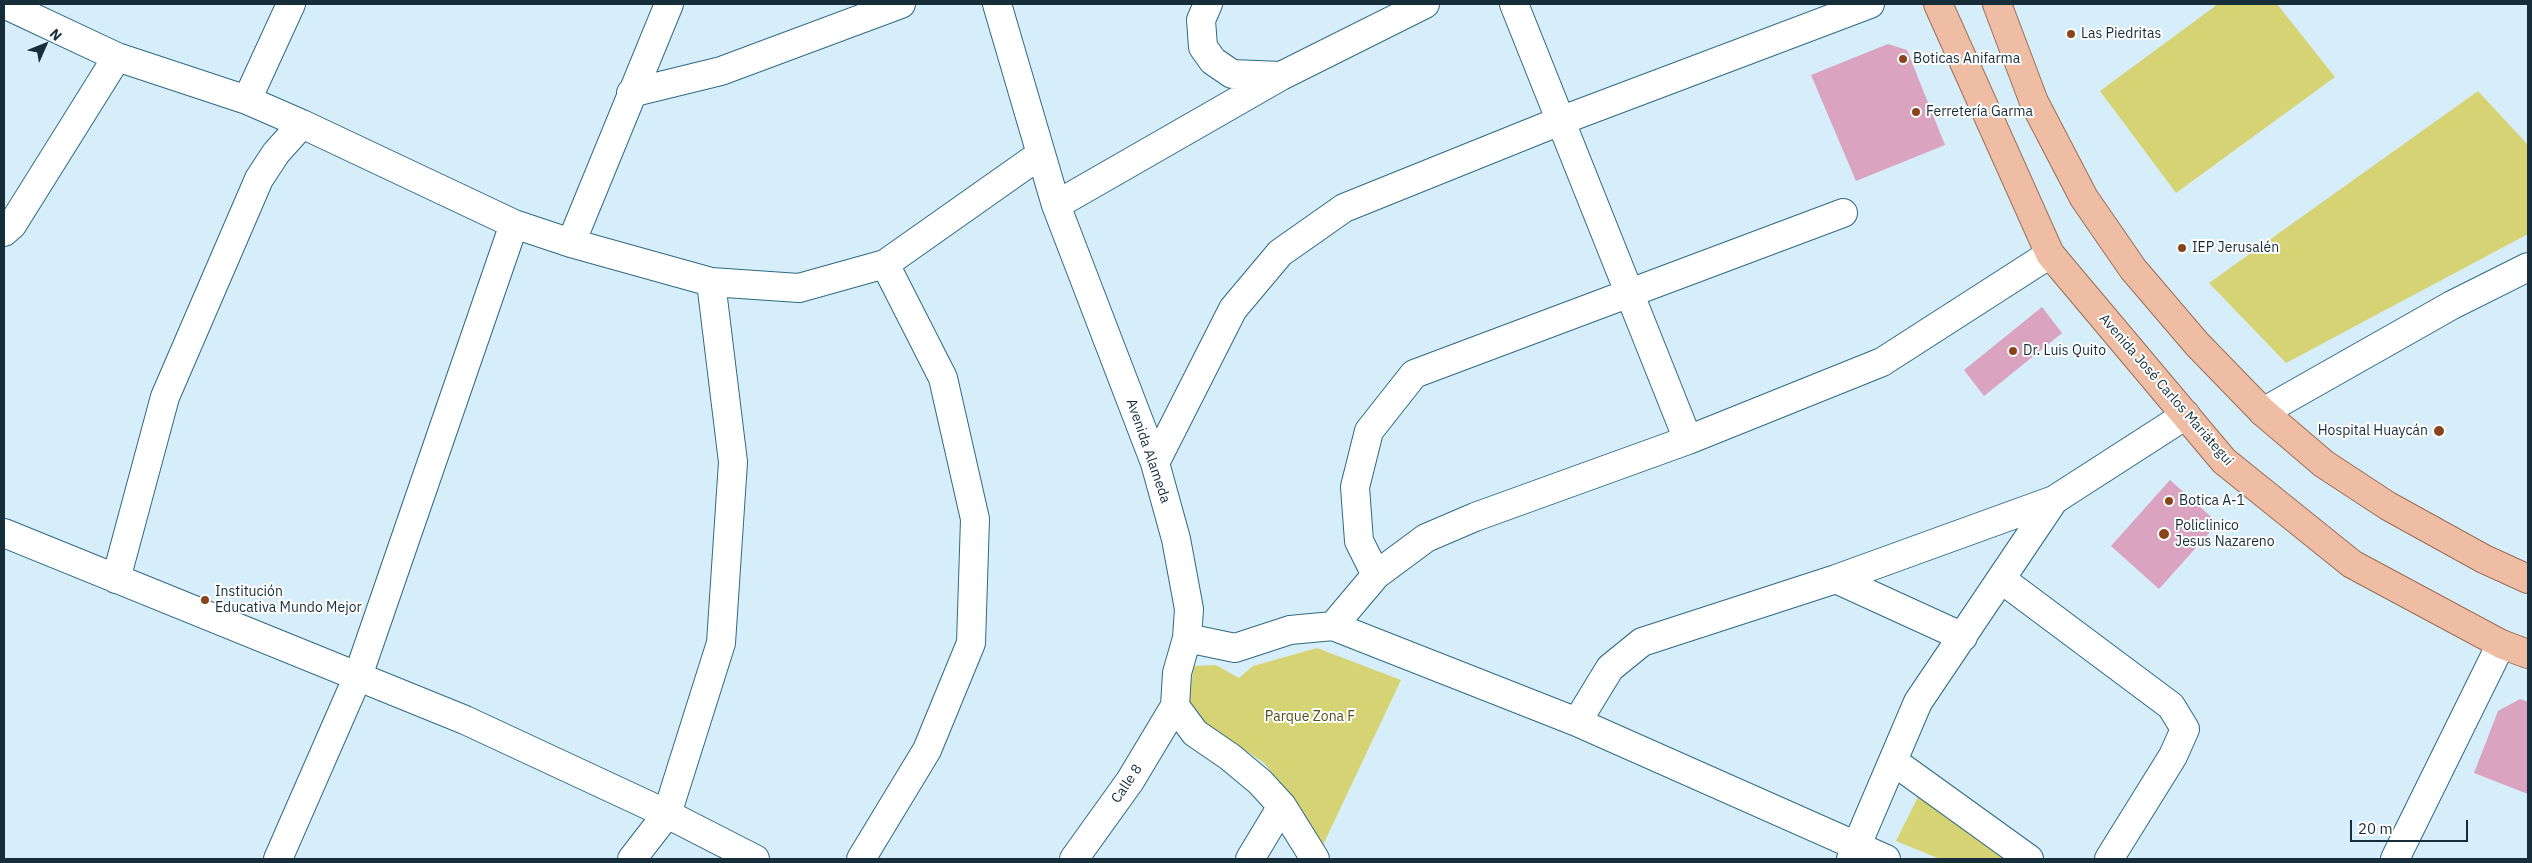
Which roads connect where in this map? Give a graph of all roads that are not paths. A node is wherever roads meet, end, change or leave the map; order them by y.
1 (291, 4) edge
2 (669, 4) edge
3 (901, 4) edge
4 (997, 4) edge
5 (1208, 4) edge
6 (1424, 4) edge
7 (1514, 4) edge
8 (1870, 4) edge
9 (1938, 4) edge
10 (1997, 4) edge
11 (8, 5) edge
12 (117, 57) junction
13 (1281, 76) junction
14 (631, 93) junction
15 (246, 100) junction
16 (1560, 121) junction
17 (302, 124) junction
18 (1041, 154) junction
19 (1056, 205) junction
20 (1843, 213) dead end
21 (514, 224) junction
22 (4, 232) edge
23 (570, 243) junction
24 (2050, 254) junction
25 (885, 264) junction
26 (2528, 267) edge
27 (711, 282) junction
28 (1629, 293) junction
29 (2263, 412) junction
30 (2186, 415) junction
31 (1688, 440) junction
32 (1155, 463) junction
33 (2054, 500) junction
34 (4, 534) edge
35 (1376, 575) junction
36 (116, 579) junction
37 (1836, 579) junction
38 (2000, 579) junction
39 (2528, 579) edge
40 (1333, 626) junction
41 (1962, 636) junction
42 (1186, 638) junction
43 (2501, 644) junction
44 (2528, 654) edge
45 (358, 676) junction
46 (1175, 706) junction
47 (1577, 722) junction
48 (1893, 761) junction
49 (1282, 806) junction
50 (667, 814) junction
51 (1854, 853) edge
52 (278, 859) edge
53 (632, 859) edge
54 (755, 859) edge
55 (861, 859) edge
56 (1074, 859) edge
57 (1250, 859) edge
58 (1315, 859) edge
59 (1886, 859) edge
60 (2029, 859) edge
61 (2109, 859) edge
62 (2396, 859) edge

1 - 15 street
2 - 14 street
3 - 14 street
4 - 18 street, Avenida Alameda
5 - 13 street
6 - 13 street
7 - 16 street
8 - 16 street
9 - 24 main road, Avenida José Carlos Mariátegui
10 - 29 main road
11 - 12 street
12 - 15 street
12 - 22 street
13 - 19 street
14 - 23 street
15 - 17 street
16 - 28 street
16 - 32 street
17 - 21 street
17 - 36 street
18 - 19 street, Avenida Alameda
18 - 25 street
19 - 32 street, Avenida Alameda
20 - 28 street
21 - 23 street
21 - 45 street
23 - 27 street
24 - 30 main road, Avenida José Carlos Mariátegui
24 - 31 street
25 - 27 street
25 - 55 street
26 - 29 street
27 - 50 street
28 - 31 street
28 - 35 street
29 - 39 main road
30 - 33 street
30 - 43 main road, Avenida José Carlos Mariátegui
31 - 35 street
32 - 42 street, Avenida Alameda
33 - 37 street
33 - 38 street
34 - 36 street
35 - 40 street
36 - 45 street
37 - 41 street
37 - 47 street
38 - 41 street
38 - 61 street
40 - 42 street
40 - 47 street
41 - 48 street
42 - 46 street, Avenida Alameda
43 - 44 main road, Avenida José Carlos Mariátegui
43 - 62 street
45 - 50 street
45 - 52 street
46 - 49 street
46 - 56 street, Calle 8
47 - 51 street
48 - 51 street
48 - 60 street
49 - 57 street
49 - 58 street
50 - 53 street
50 - 54 street
51 - 59 street

